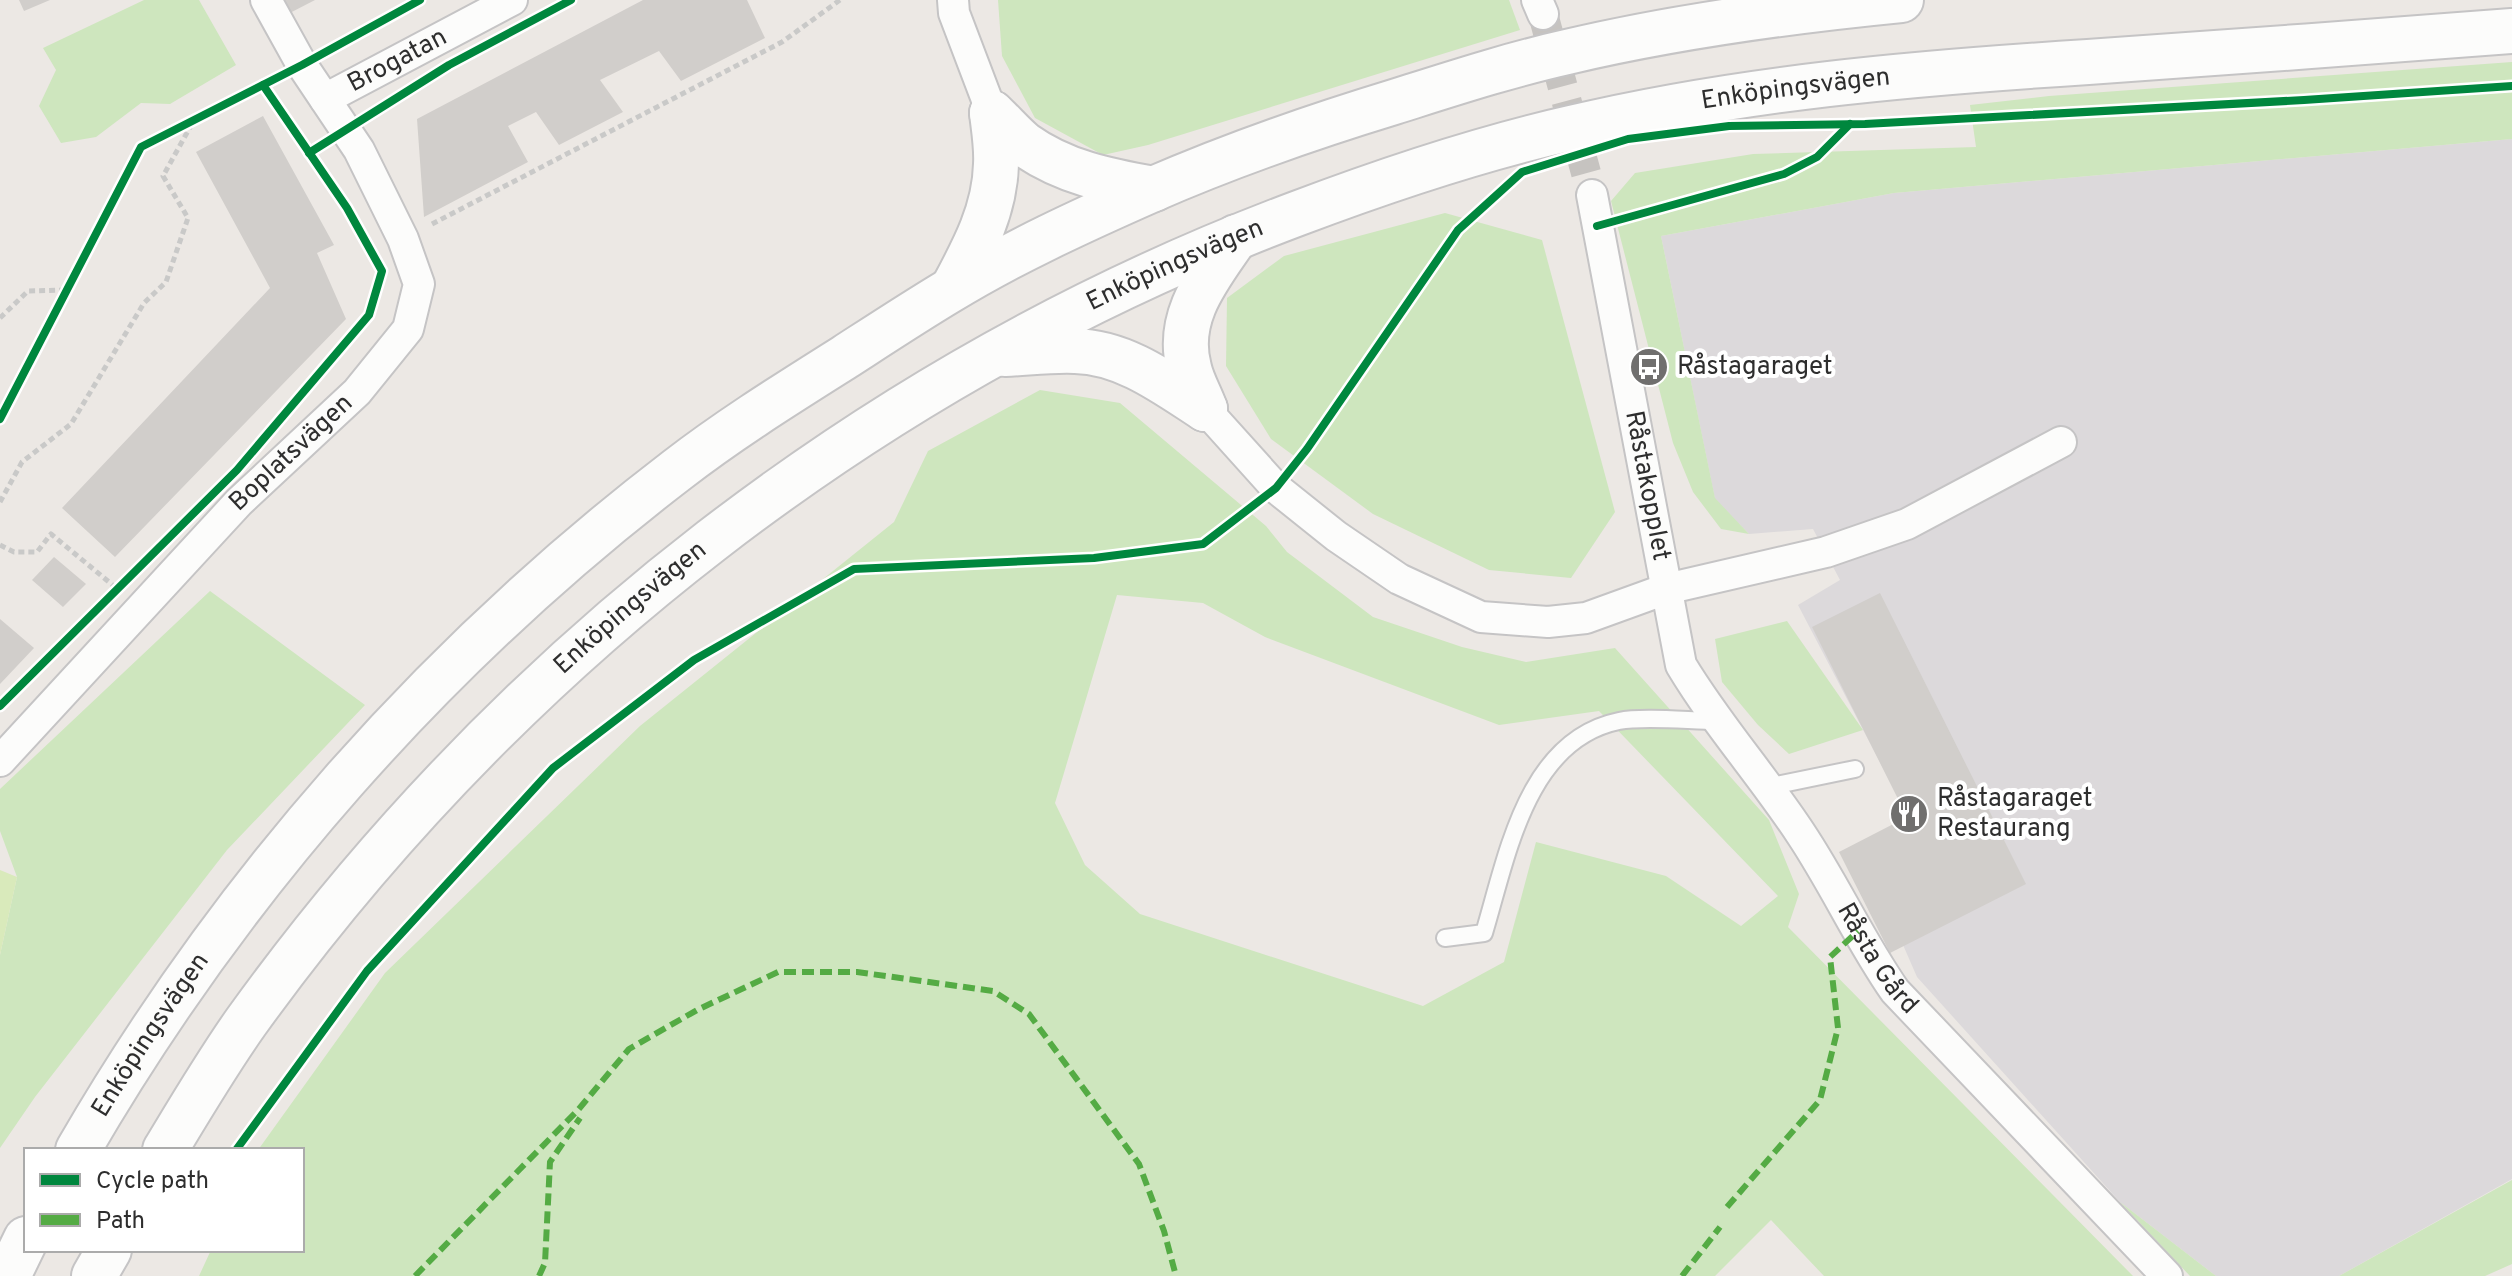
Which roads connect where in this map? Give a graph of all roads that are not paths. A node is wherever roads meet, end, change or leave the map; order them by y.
1 (266, 0) edge
2 (512, 0) edge
3 (953, 0) edge
4 (1901, 0) edge
5 (2512, 31) edge
6 (325, 99) junction
7 (992, 113) junction
8 (1154, 189) junction
9 (1592, 195) tunnel mouth
10 (1236, 237) junction
11 (953, 288) junction
12 (995, 354) junction
13 (1205, 409) junction
14 (2061, 442) dead end
15 (1666, 589) junction
16 (1717, 721) junction
17 (0, 761) edge
18 (1855, 769) dead end
19 (1767, 787) junction
20 (1445, 938) dead end
21 (79, 1148) edge
22 (166, 1148) edge
23 (24, 1243) edge
24 (108, 1252) edge
25 (8, 1276) edge
26 (94, 1276) edge
27 (2167, 1276) edge

1 - 6 street, Boplatsvägen
2 - 6 street, Brogatan
3 - 7 street
4 - 8 main road, Enköpingsvägen
5 - 10 main road, Enköpingsvägen
6 - 17 street, Boplatsvägen
7 - 8 main road
7 - 11 main road
8 - 11 main road, Enköpingsvägen
9 - 15 street, Råstakopplet
10 - 12 main road, Enköpingsvägen
10 - 13 main road
11 - 21 main road, Enköpingsvägen
12 - 13 main road
12 - 22 main road, Enköpingsvägen
13 - 15 street
14 - 15 street
15 - 16 street, Råsta Gård
16 - 19 street, Råsta Gård
16 - 20 lane
18 - 19 lane
19 - 27 street, Råsta Gård
23 - 25 main road
24 - 26 main road

